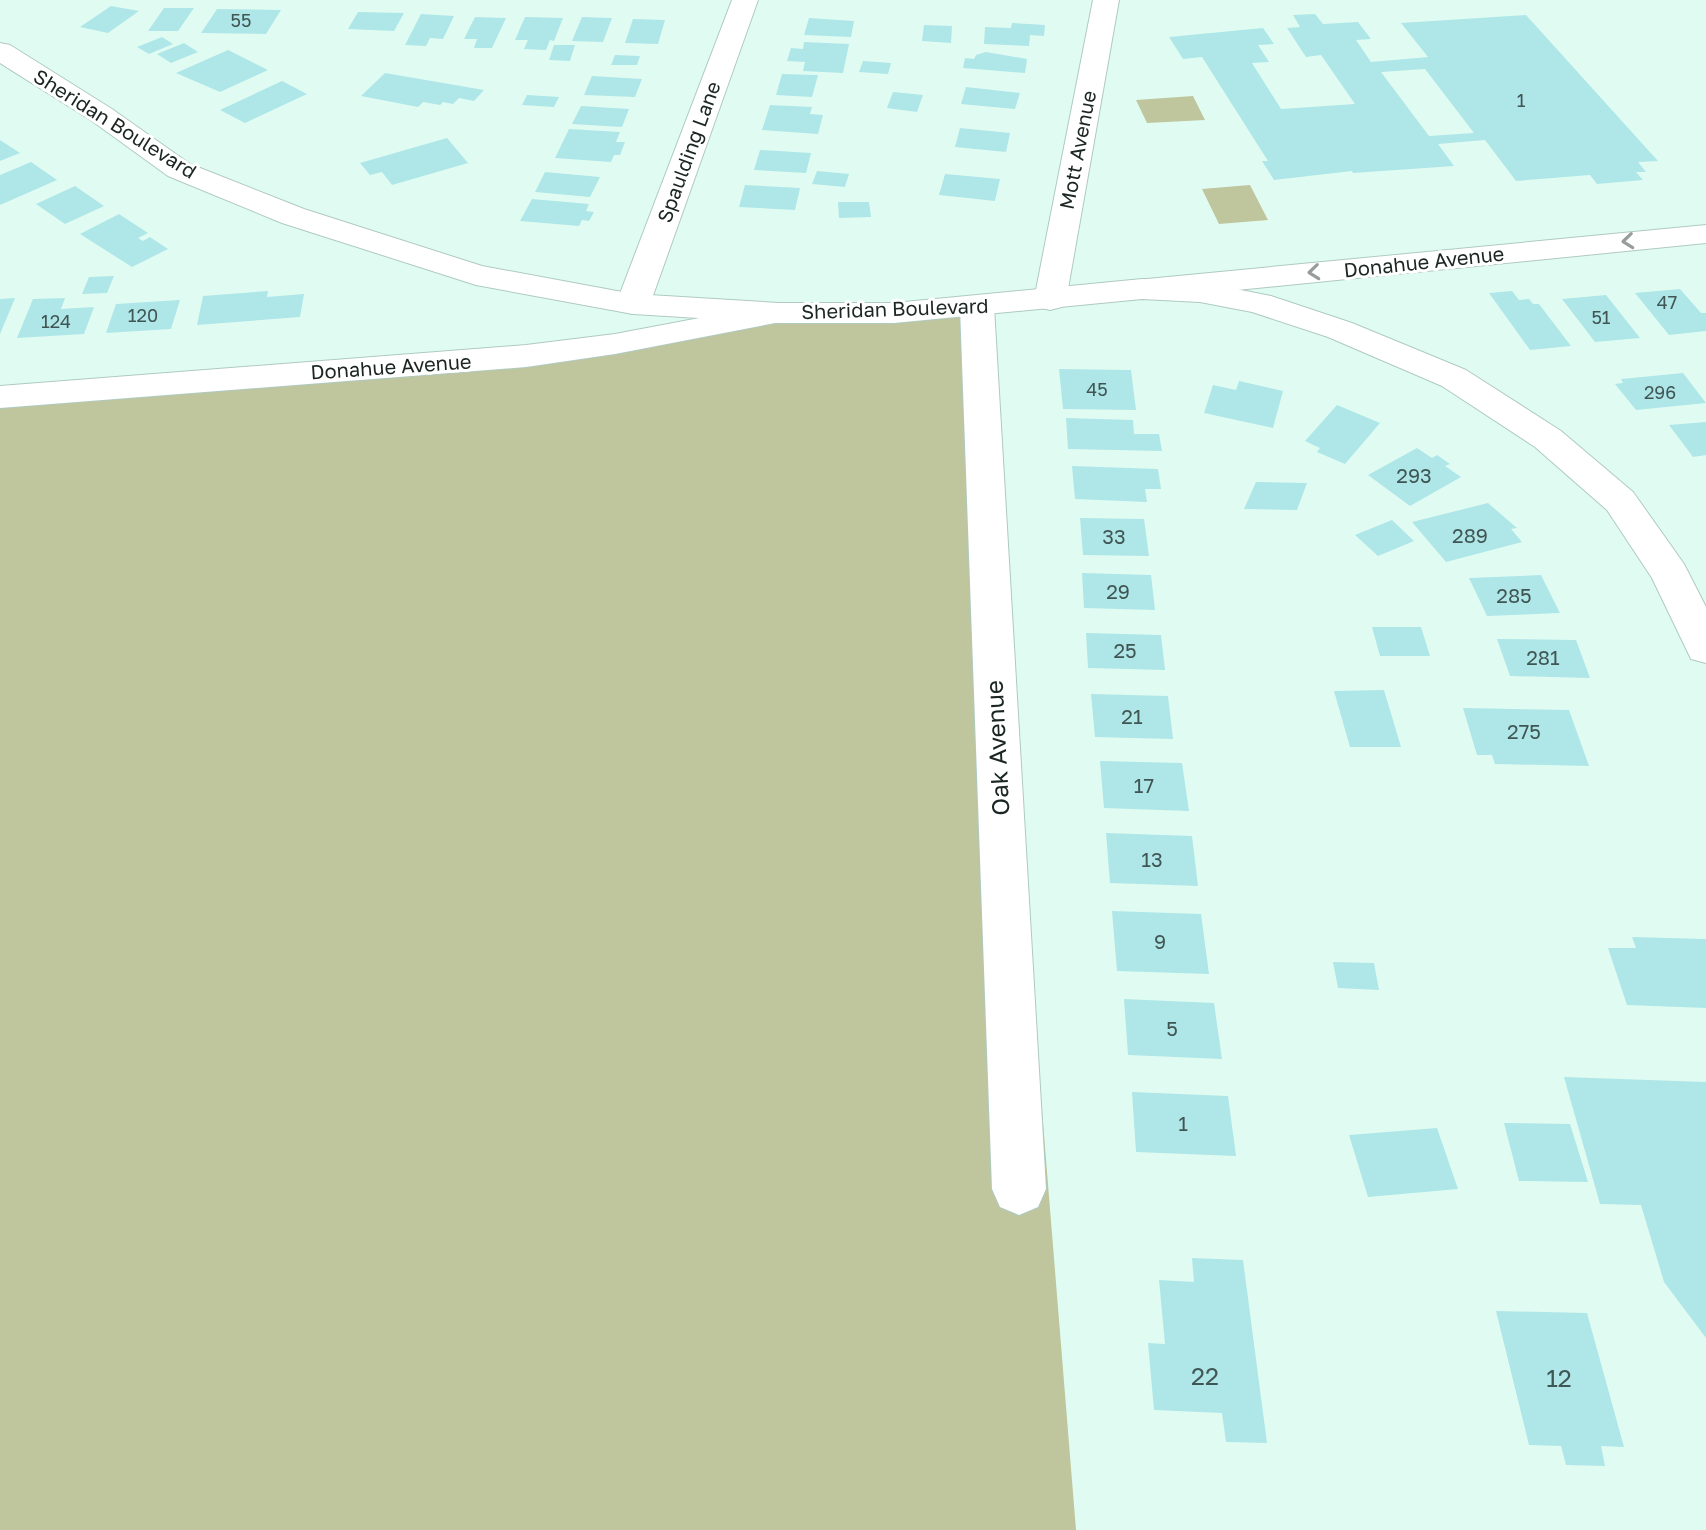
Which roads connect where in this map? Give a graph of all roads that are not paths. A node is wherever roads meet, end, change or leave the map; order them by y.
1 (745, 0) edge
2 (1106, 0) edge
3 (0, 51) edge
4 (1706, 234) edge
5 (1142, 289) junction
6 (1050, 300) junction
7 (633, 304) junction
8 (977, 307) junction
9 (779, 313) junction
10 (0, 397) edge
11 (1706, 648) edge
12 (1019, 1189) dead end

1 - 7 street, Spaulding Lane
2 - 6 street, Mott Avenue
3 - 7 street, Sheridan Boulevard
4 -> 5 street, Donahue Avenue
5 - 6 street, Sheridan Boulevard
5 - 11 street, Sheridan Boulevard
6 - 8 street, Sheridan Boulevard
7 - 9 street, Sheridan Boulevard
8 - 9 street, Sheridan Boulevard
8 - 12 street, Oak Avenue
9 - 10 street, Donahue Avenue

